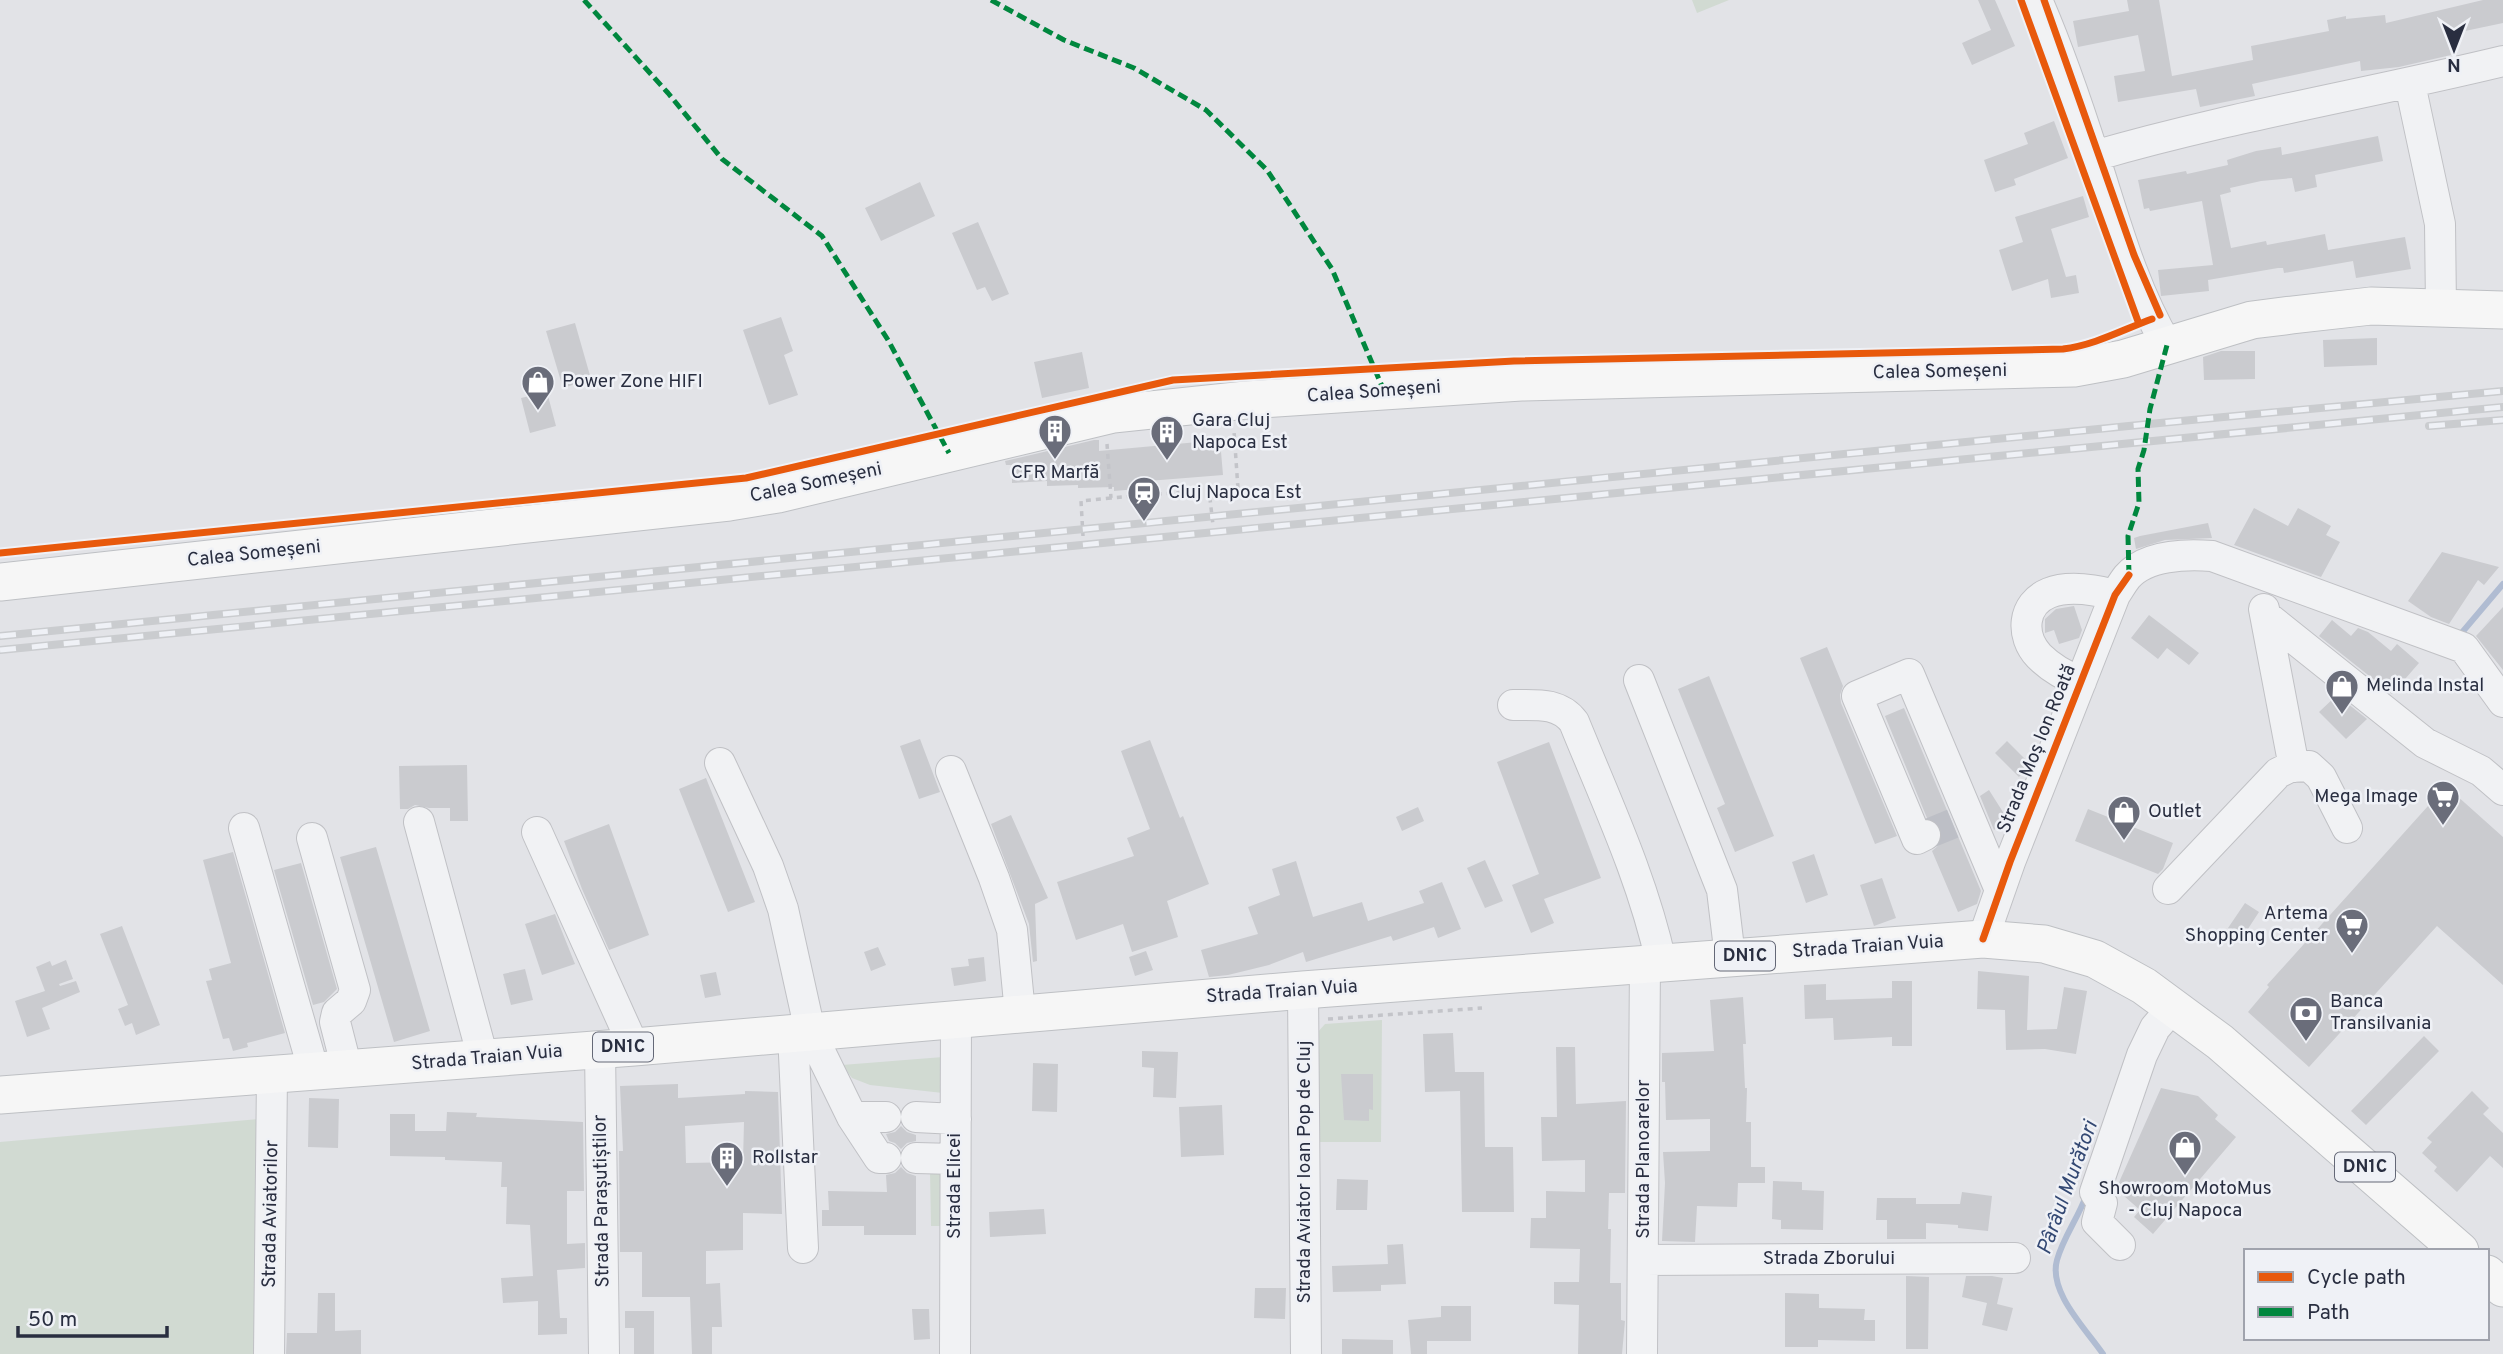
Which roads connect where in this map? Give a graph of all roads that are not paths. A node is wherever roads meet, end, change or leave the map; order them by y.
1 (2036, 0) edge
2 (2503, 61) edge
3 (2410, 83) junction
4 (2094, 156) junction
5 (2441, 307) junction
6 (2503, 310) edge
7 (2167, 345) junction
8 (2258, 574) junction
9 (0, 582) edge
10 (2122, 585) junction
11 (2266, 616) junction
12 (1639, 680) dead end
13 (2081, 682) junction
14 (2503, 702) edge
15 (1513, 705) dead end
16 (720, 763) dead end
17 (2294, 766) junction
18 (951, 771) dead end
19 (2503, 790) edge
20 (418, 822) dead end
21 (244, 828) dead end
22 (2347, 828) dead end
23 (537, 832) dead end
24 (1925, 835) dead end
25 (312, 838) dead end
26 (2168, 889) dead end
27 (2000, 890) junction
28 (1983, 939) junction
29 (1730, 957) junction
30 (1653, 962) junction
31 (1303, 1005) junction
32 (2173, 1007) junction
33 (1020, 1013) junction
34 (956, 1017) junction
35 (802, 1032) junction
36 (617, 1048) junction
37 (483, 1058) junction
38 (330, 1071) junction
39 (272, 1075) junction
40 (0, 1095) edge
41 (852, 1117) junction
42 (886, 1117) dead end
43 (916, 1117) dead end
44 (956, 1118) junction
45 (886, 1158) dead end
46 (916, 1158) dead end
47 (955, 1159) junction
48 (2120, 1245) dead end
49 (803, 1248) dead end
50 (2458, 1249) edge
51 (2015, 1258) dead end
52 (1643, 1260) junction
53 (2489, 1276) edge
54 (2503, 1288) edge
55 (269, 1354) edge
56 (604, 1354) edge
57 (955, 1354) edge
58 (1306, 1354) edge
59 (1642, 1354) edge

1 - 4 street
2 - 3 street
3 - 4 street
3 - 5 street
4 - 7 street
5 - 6 main road, Calea Someșeni
5 - 7 main road, Calea Someșeni
7 - 9 main road, Calea Someșeni
8 - 10 street
8 - 11 street
8 - 14 street
10 - 13 street, Strada Moș Ion Roată
10 - 13 street
11 - 17 street
11 - 19 street
12 - 29 street
13 - 27 street, Strada Moș Ion Roată
15 - 30 street, Strada Planoarelor
16 - 35 street
17 - 22 street
17 - 26 street
18 - 33 street
20 - 37 street
21 - 38 street
23 - 36 street
24 - 27 street
25 - 38 street
27 - 28 street, Strada Moș Ion Roată
28 - 29 main road, Strada Traian Vuia / DN1C
28 - 32 main road, Strada Traian Vuia / DN1C
29 - 30 main road, Strada Traian Vuia / DN1C
30 - 31 main road, Strada Traian Vuia / DN1C
30 - 52 street, Strada Planoarelor
31 - 33 main road, Strada Traian Vuia / DN1C
31 - 58 street, Strada Aviator Ioan Pop de Cluj
32 - 48 street
32 - 50 main road, Strada Traian Vuia / DN1C
33 - 34 main road, Strada Traian Vuia / DN1C
34 - 35 main road, Strada Traian Vuia / DN1C
34 - 44 street, Strada Elicei
35 - 36 main road, Strada Traian Vuia / DN1C
35 - 41 street
35 - 49 street
36 - 37 main road, Strada Traian Vuia / DN1C
36 - 56 street, Strada Parașutiștilor
37 - 38 main road, Strada Traian Vuia / DN1C
38 - 39 main road, Strada Traian Vuia / DN1C
39 - 40 main road, Strada Traian Vuia / DN1C
39 - 55 street, Strada Aviatorilor
41 - 42 street
41 - 45 street
43 - 44 street
44 - 47 street, Strada Elicei
46 - 47 street
47 - 57 street, Strada Elicei
51 - 52 street, Strada Zborului
52 - 59 street, Strada Planoarelor
53 - 54 main road

